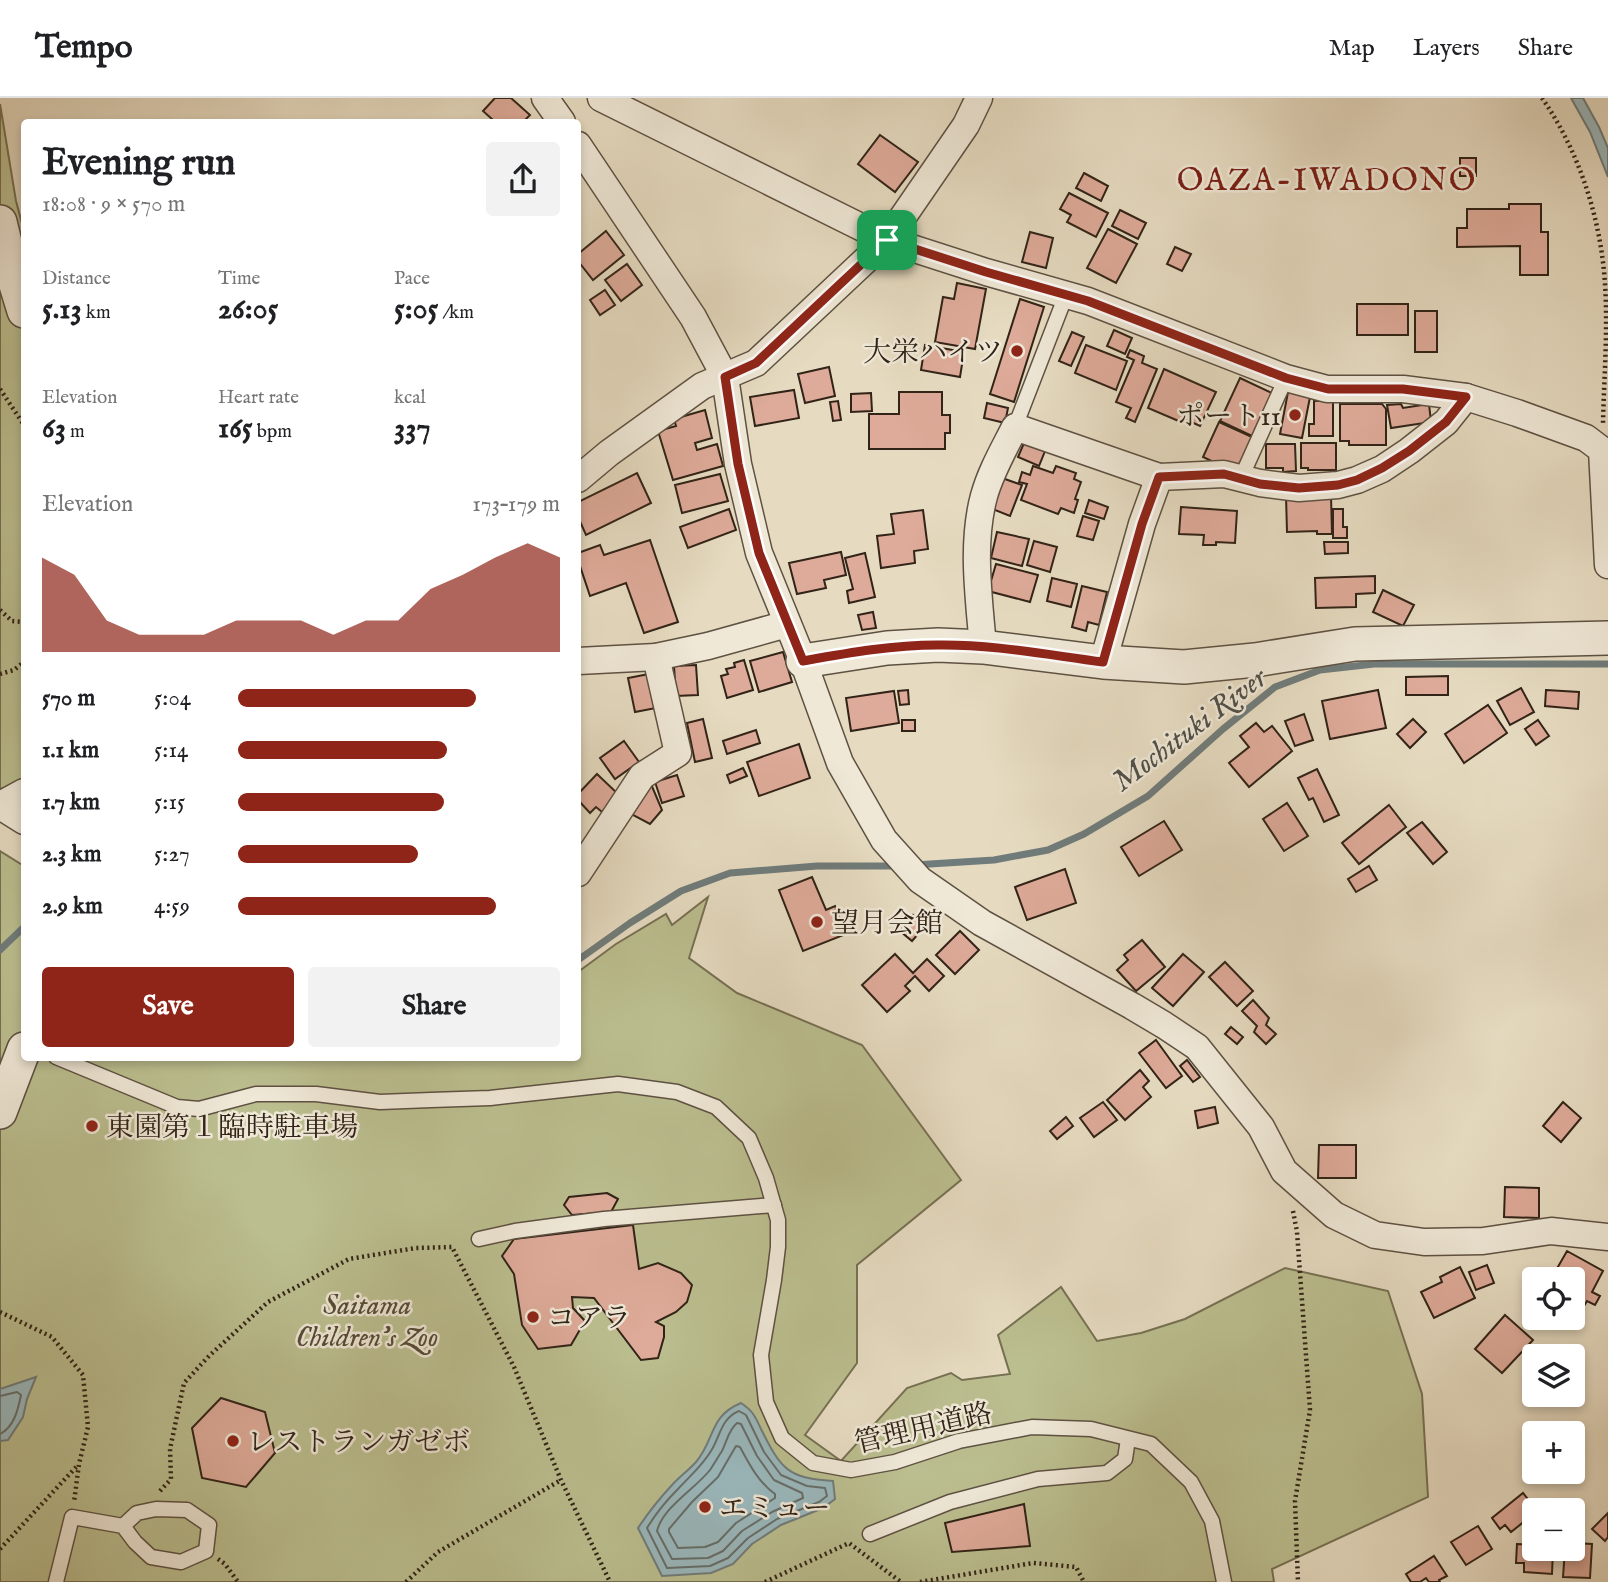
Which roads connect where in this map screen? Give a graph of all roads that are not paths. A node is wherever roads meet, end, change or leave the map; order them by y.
1 (545, 98) edge
2 (601, 98) edge
3 (979, 98) edge
4 (560, 119) edge
5 (581, 155) edge
6 (0, 222) edge
7 (887, 240) junction
8 (1066, 295) junction
9 (21, 301) edge
10 (725, 377) junction
11 (1286, 378) junction
12 (1466, 397) junction
13 (1016, 427) junction
14 (581, 476) edge
15 (1159, 477) junction
16 (1241, 478) junction
17 (1608, 565) edge
18 (787, 624) junction
19 (1608, 638) edge
20 (982, 647) junction
21 (656, 657) junction
22 (581, 661) edge
23 (803, 661) junction
24 (1103, 662) junction
25 (21, 794) edge
26 (0, 806) edge
27 (21, 819) edge
28 (581, 868) edge
29 (21, 1057) edge
30 (66, 1061) edge
31 (1, 1107) edge
32 (774, 1205) junction
33 (1608, 1237) edge
34 (479, 1239) dead end
35 (1128, 1438) junction
36 (123, 1526) junction
37 (870, 1534) dead end
38 (57, 1582) edge
39 (1224, 1582) edge

1 - 4 street
2 - 7 street
3 - 7 street
5 - 10 street
6 - 9 street
7 - 8 street
7 - 10 street
8 - 11 street
8 - 13 lane
10 - 14 street
10 - 18 street
11 - 12 street
11 - 16 lane
12 - 16 street
12 - 17 street
13 - 15 street
13 - 20 street
15 - 16 street
15 - 24 street
18 - 21 street
18 - 23 street
19 - 24 street
20 - 23 street
20 - 24 street
21 - 22 street
21 - 28 street
23 - 33 street
25 - 26 street
26 - 27 street
29 - 31 street
30 - 32 lane, 管理用道路
32 - 34 lane
32 - 35 lane, 管理用道路
35 - 37 lane
35 - 39 lane, 管理用道路
36 - 36 lane
36 - 38 lane

